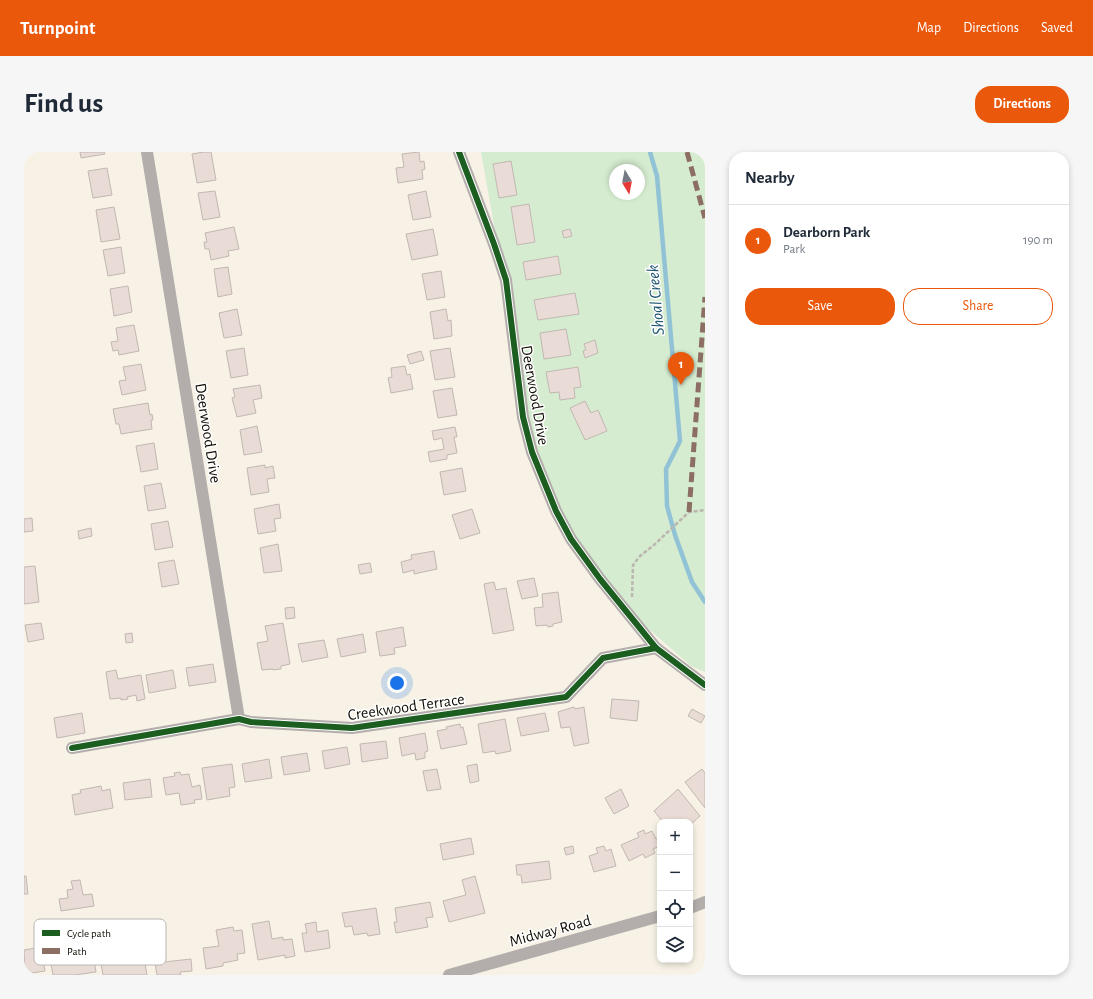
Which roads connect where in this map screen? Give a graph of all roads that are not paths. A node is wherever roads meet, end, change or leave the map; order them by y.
1 (147, 152) edge
2 (459, 152) edge
3 (656, 648) junction
4 (705, 684) edge
5 (239, 719) junction
6 (72, 748) dead end
7 (705, 902) edge
8 (693, 907) edge
9 (657, 917) edge
10 (449, 975) edge

1 - 5 street, Deerwood Drive
2 - 3 street, Deerwood Drive
3 - 4 street, Deerwood Drive
3 - 5 street, Creekwood Terrace
5 - 6 street, Creekwood Terrace
7 - 8 street
9 - 10 street, Midway Road

